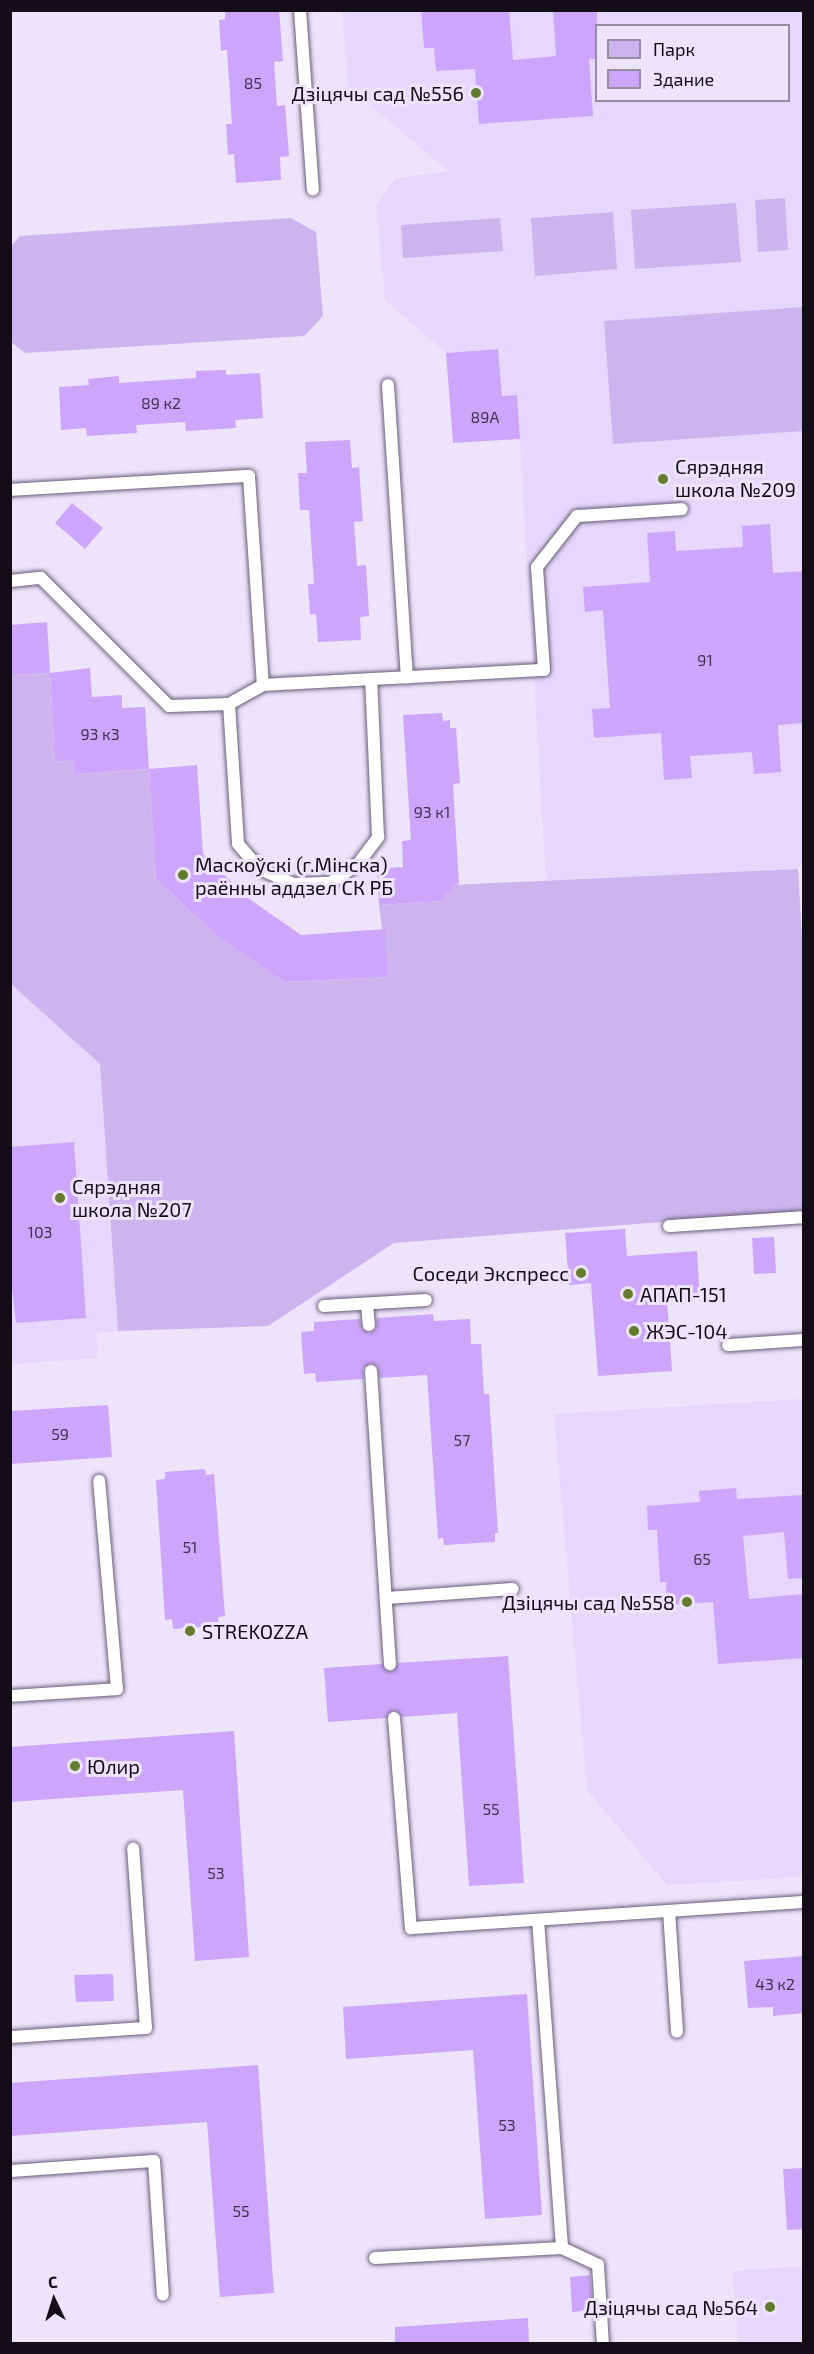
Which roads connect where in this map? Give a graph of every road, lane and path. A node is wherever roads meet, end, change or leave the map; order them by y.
1 (300, 10) edge
2 (313, 190) dead end
3 (388, 385) dead end
4 (10, 490) edge
5 (682, 509) dead end
6 (10, 581) edge
7 (407, 677) junction
8 (371, 679) junction
9 (263, 685) junction
10 (229, 704) junction
11 (804, 1217) edge
12 (669, 1226) dead end
13 (426, 1300) dead end
14 (367, 1304) junction
15 (324, 1306) dead end
16 (369, 1325) dead end
17 (804, 1340) edge
18 (728, 1345) dead end
19 (371, 1371) dead end
20 (99, 1480) dead end
21 (513, 1589) dead end
22 (386, 1598) junction
23 (390, 1664) dead end
24 (10, 1696) edge
25 (394, 1718) dead end
26 (133, 1848) dead end
27 (804, 1902) edge
28 (669, 1911) junction
29 (538, 1920) junction
30 (677, 2032) dead end
31 (10, 2037) edge
32 (10, 2171) edge
33 (562, 2248) junction
34 (375, 2258) dead end
35 (163, 2295) dead end
36 (603, 2343) edge

1 - 2 lane
3 - 7 lane
4 - 9 lane
5 - 7 lane
6 - 10 lane
7 - 8 lane
8 - 9 lane
8 - 10 lane
9 - 10 lane
11 - 12 lane
13 - 14 lane
14 - 15 lane
14 - 16 lane
17 - 18 lane
19 - 22 lane
20 - 24 lane
21 - 22 lane
22 - 23 lane
25 - 29 lane
26 - 31 lane
27 - 28 lane
28 - 29 lane
28 - 30 lane
29 - 33 lane
32 - 35 lane
33 - 34 lane
33 - 36 lane

